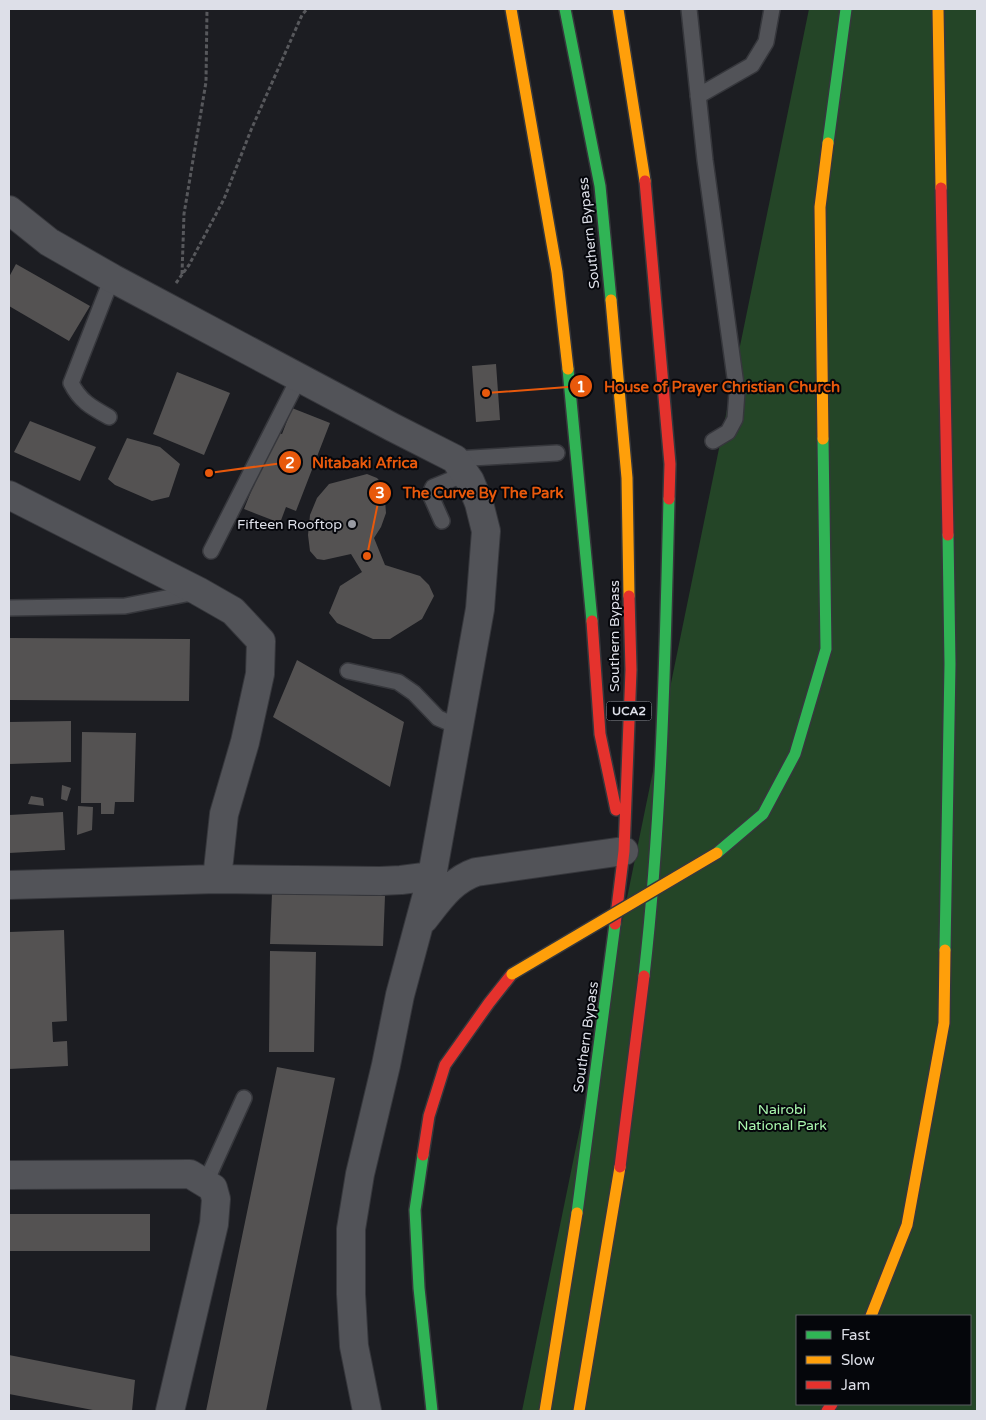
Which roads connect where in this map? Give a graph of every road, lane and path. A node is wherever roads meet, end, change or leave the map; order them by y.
1 (207, 9) edge
2 (307, 9) edge
3 (511, 9) edge
4 (565, 9) edge
5 (618, 9) edge
6 (689, 9) edge
7 (772, 9) edge
8 (846, 9) edge
9 (938, 9) edge
10 (698, 96) junction
11 (9, 210) edge
12 (182, 275) junction
13 (112, 278) junction
14 (163, 305) junction
15 (299, 378) junction
16 (109, 417) dead end
17 (713, 441) dead end
18 (557, 453) dead end
19 (460, 466) junction
20 (9, 495) edge
21 (442, 521) dead end
22 (211, 551) dead end
23 (198, 592) junction
24 (9, 608) edge
25 (348, 671) dead end
26 (459, 727) junction
27 (624, 851) junction
28 (432, 876) junction
29 (217, 879) junction
30 (9, 885) edge
31 (420, 924) junction
32 (244, 1098) dead end
33 (9, 1175) edge
34 (205, 1184) junction
35 (871, 1315) edge
36 (170, 1411) edge
37 (367, 1411) edge
38 (432, 1411) edge
39 (544, 1411) edge
40 (579, 1411) edge

1 - 12 path
2 - 12 path
3 - 27 main road
4 - 27 main road, Southern Bypass / UCA2
5 - 40 main road, UCA2
6 - 10 lane
7 - 10 lane
8 - 38 main road, bridge
9 - 35 main road
10 - 17 lane
11 - 13 street
12 - 14 path
13 - 14 street
13 - 16 lane
14 - 15 street
15 - 19 street
15 - 22 lane
18 - 19 lane
19 - 21 lane
19 - 26 street
20 - 23 street
23 - 24 lane
23 - 29 street
25 - 26 lane
26 - 28 street
27 - 31 street
27 - 39 main road, Southern Bypass / UCA2
28 - 29 street
28 - 31 street
29 - 30 street
31 - 37 street
32 - 34 lane
33 - 34 street
34 - 36 street

